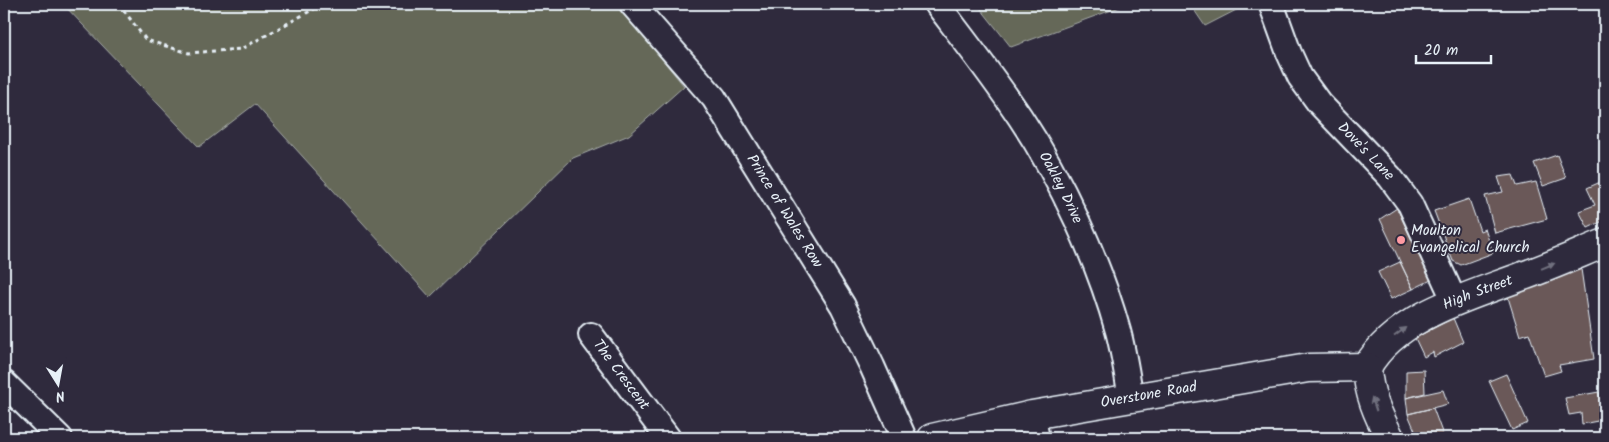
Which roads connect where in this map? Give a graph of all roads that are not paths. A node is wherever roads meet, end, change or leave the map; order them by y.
1 (632, 4) edge
2 (937, 4) edge
3 (1272, 6) dead end
4 (1605, 243) edge
5 (1455, 302) junction
6 (591, 335) dead end
7 (1367, 367) junction
8 (4, 382) edge
9 (1131, 398) junction
10 (1035, 427) edge
11 (60, 438) edge
12 (668, 438) edge
13 (904, 438) edge
14 (932, 438) edge
15 (1390, 438) edge

1 - 13 street, Prince of Wales Row
2 - 9 street, Oakley Drive
3 - 5 street, Dove's Lane
5 -> 4 street, High Street
7 -> 5 street, High Street
6 - 12 street, The Crescent
7 - 9 street, Overstone Road
15 -> 7 street
8 - 11 street
9 - 10 street, Overstone Road
10 - 14 street, Overstone Road

